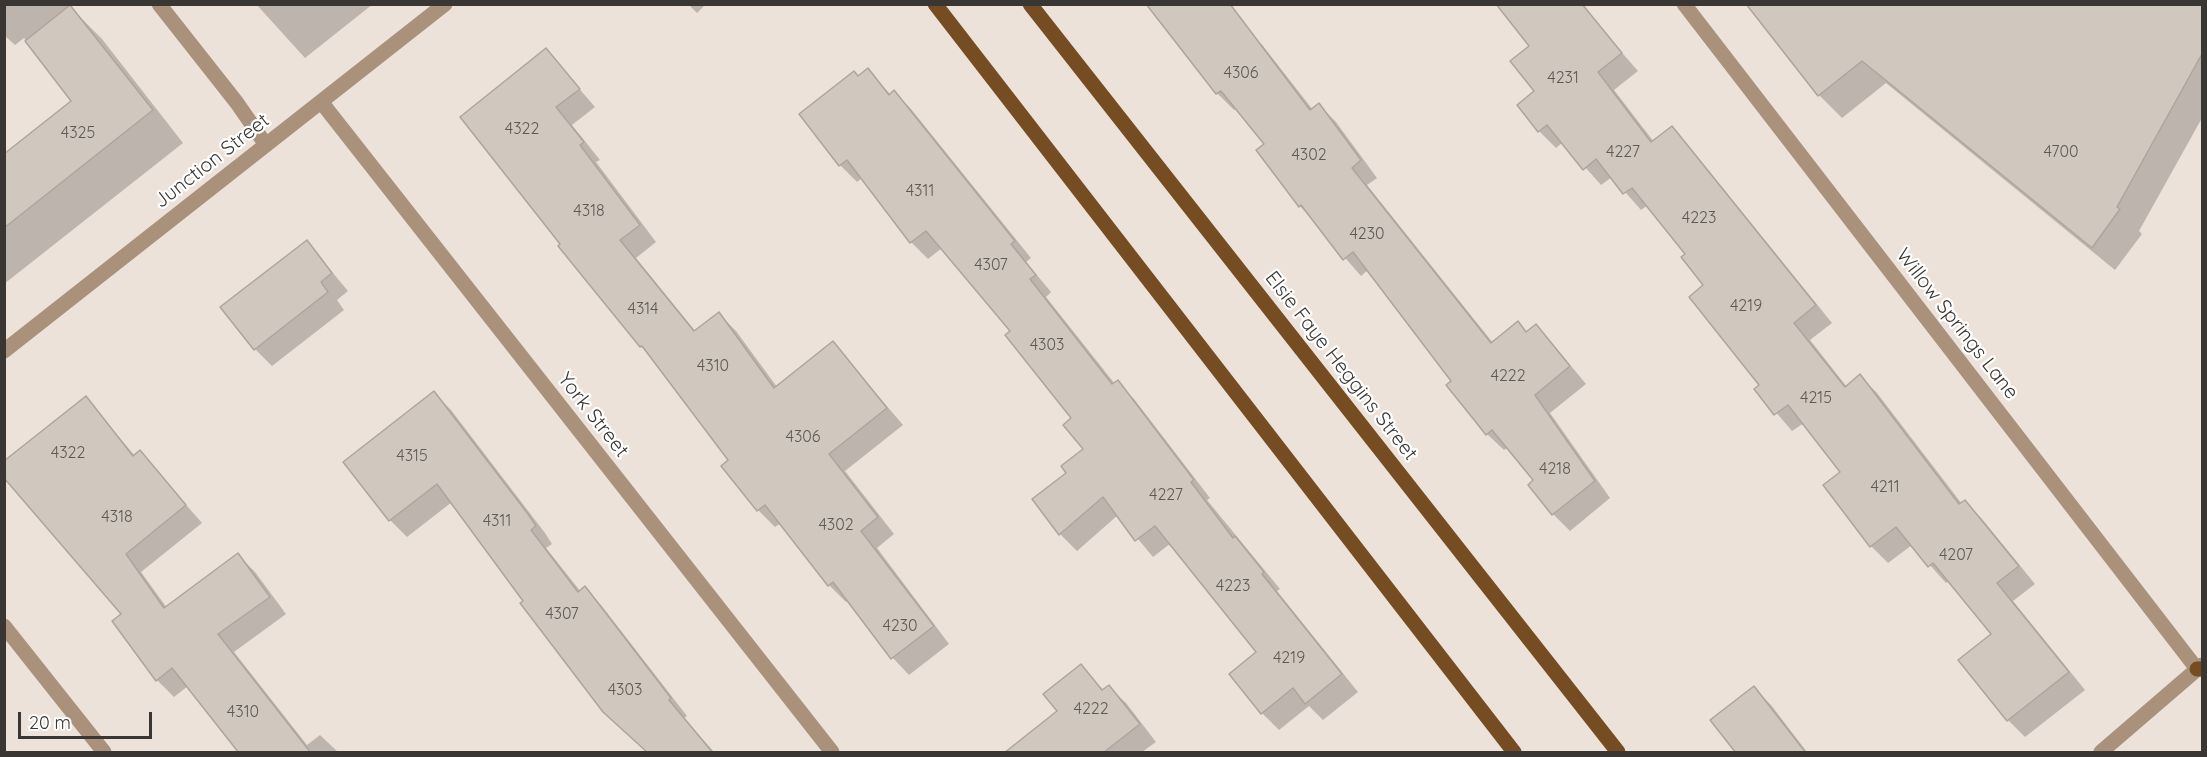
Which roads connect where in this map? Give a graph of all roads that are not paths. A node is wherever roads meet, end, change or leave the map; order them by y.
1 (159, 4) edge
2 (445, 4) edge
3 (935, 4) edge
4 (1030, 4) edge
5 (1684, 4) edge
6 (322, 103) junction
7 (266, 145) junction
8 (4, 351) edge
9 (4, 626) edge
10 (2200, 668) edge
11 (104, 753) edge
12 (832, 753) edge
13 (1514, 753) edge
14 (1618, 753) edge
15 (2101, 753) edge

1 - 7 street
2 - 6 street, Junction Street
3 - 13 main road
4 - 14 main road, Elsie Faye Heggins Street
5 - 10 street, Willow Springs Lane
6 - 7 street, Junction Street
6 - 12 street, York Street
7 - 8 street, Junction Street
9 - 11 street
10 - 15 street

